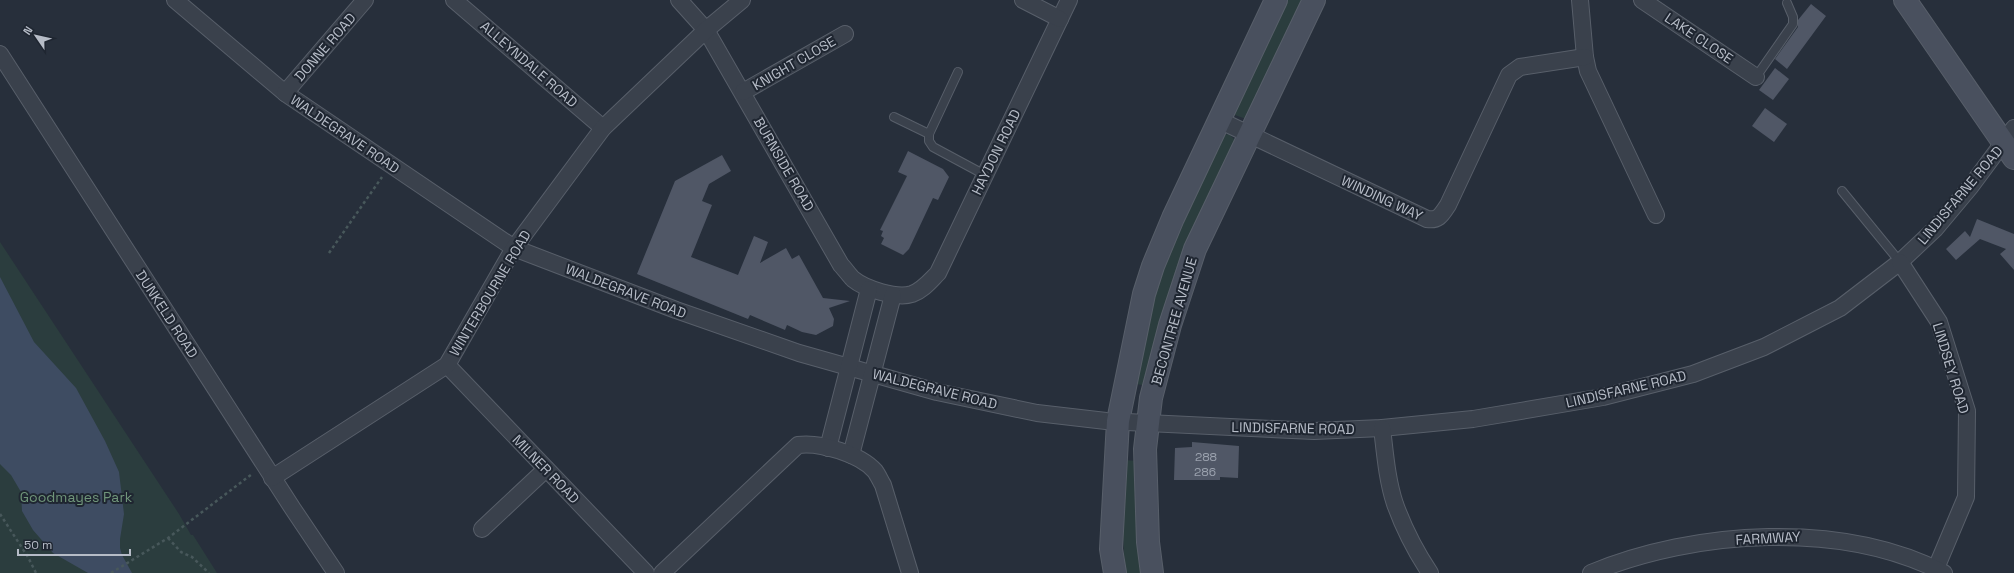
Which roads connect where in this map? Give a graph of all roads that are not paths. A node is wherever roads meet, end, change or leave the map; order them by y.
1 (176, 0) edge
2 (365, 0) edge
3 (454, 0) edge
4 (679, 0) edge
5 (742, 0) edge
6 (1024, 0) edge
7 (1069, 0) edge
8 (1276, 0) edge
9 (1314, 0) edge
10 (1580, 0) edge
11 (1642, 0) edge
12 (1905, 0) edge
13 (1787, 3) dead end
14 (1060, 19) junction
15 (706, 30) junction
16 (845, 34) dead end
17 (1585, 57) junction
18 (1, 60) edge
19 (958, 72) dead end
20 (1756, 77) joint
21 (743, 92) junction
22 (285, 93) junction
23 (894, 117) dead end
24 (1219, 120) junction
25 (603, 128) junction
26 (929, 134) junction
27 (1249, 135) junction
28 (2011, 143) edge
29 (984, 175) junction
30 (1842, 192) dead end
31 (1656, 215) dead end
32 (514, 248) junction
33 (1900, 262) junction
34 (869, 289) junction
35 (893, 295) junction
36 (911, 295) joint
37 (447, 366) junction
38 (849, 367) junction
39 (872, 373) junction
40 (1118, 421) junction
41 (1148, 423) junction
42 (1382, 428) junction
43 (828, 448) junction
44 (851, 455) junction
45 (546, 469) junction
46 (268, 472) junction
47 (482, 529) dead end
48 (1938, 572) edge
49 (336, 573) edge
50 (646, 573) edge
51 (662, 573) edge
52 (910, 573) edge
53 (1115, 573) edge
54 (1152, 573) edge
55 (1430, 573) edge
56 (1591, 573) edge

1 - 22 street, WALDEGRAVE ROAD
2 - 22 street, DONNE ROAD
3 - 25 street, ALLEYNDALE ROAD
4 - 15 street, BURNSIDE ROAD
5 - 15 street, WINTERBOURNE ROAD
6 - 14 street
7 - 14 street, HAYDON ROAD
8 - 24 street
9 - 27 street, BECONTREE AVENUE
10 - 17 street
11 - 20 street, LAKE CLOSE
12 - 28 street
13 - 20 lane
14 - 29 street, HAYDON ROAD
15 - 21 street, BURNSIDE ROAD
15 - 25 street, WINTERBOURNE ROAD
16 - 21 street, KNIGHT CLOSE
17 - 27 street, WINDING WAY
17 - 31 street
18 - 46 street, DUNKELD ROAD
19 - 26 lane
21 - 34 street, BURNSIDE ROAD
22 - 32 street, WALDEGRAVE ROAD
23 - 26 lane
24 - 27 street, WINDING WAY
24 - 40 street
25 - 32 street, WINTERBOURNE ROAD
26 - 29 lane
27 - 41 street, BECONTREE AVENUE
28 - 33 street, LINDISFARNE ROAD
29 - 36 street, HAYDON ROAD
30 - 33 lane
32 - 37 street, WINTERBOURNE ROAD
32 - 38 street, WALDEGRAVE ROAD
33 - 42 street, LINDISFARNE ROAD
33 - 48 street, LINDSEY ROAD
34 - 35 street, BURNSIDE ROAD
34 - 38 street
35 - 36 street, BURNSIDE ROAD
35 - 39 street
37 - 45 street, MILNER ROAD
37 - 46 street, WINTERBOURNE ROAD
38 - 39 street, WALDEGRAVE ROAD
38 - 43 street
39 - 40 street, WALDEGRAVE ROAD
39 - 44 street
40 - 41 street, WALDEGRAVE ROAD
40 - 53 street
41 - 42 street, LINDISFARNE ROAD
41 - 54 street, BECONTREE AVENUE
42 - 55 street
43 - 44 street
43 - 51 street
44 - 52 street
45 - 47 street
45 - 50 street, MILNER ROAD
46 - 49 street, DUNKELD ROAD
48 - 56 street, FARMWAY

